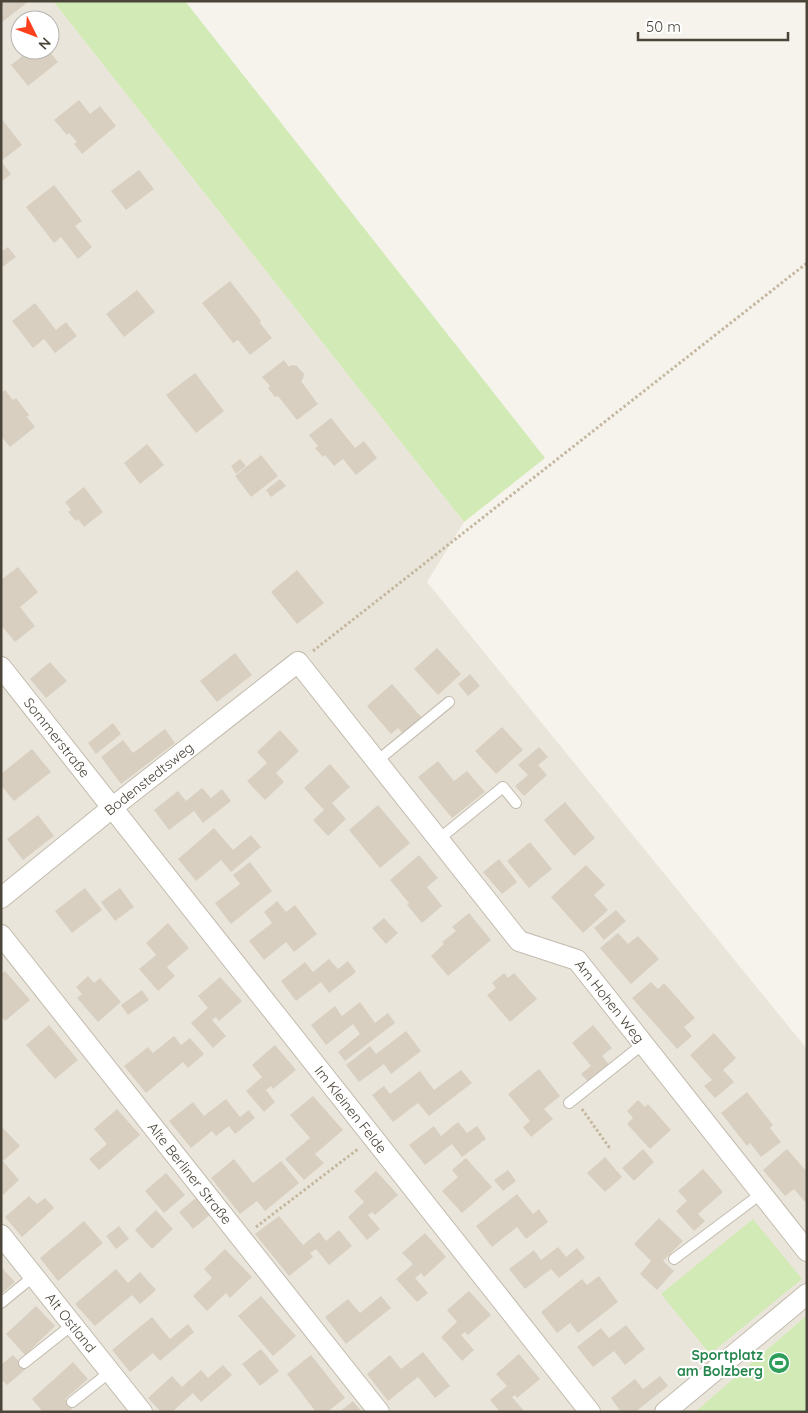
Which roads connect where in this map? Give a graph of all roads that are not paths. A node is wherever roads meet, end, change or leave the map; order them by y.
1 (298, 662) joint
2 (1, 667) edge
3 (449, 702) dead end
4 (377, 761) junction
5 (516, 803) dead end
6 (113, 807) junction
7 (438, 839) junction
8 (1, 898) edge
9 (1, 935) edge
10 (643, 1044) junction
11 (572, 1100) road end
12 (762, 1193) junction
13 (1, 1235) edge
14 (807, 1250) edge
15 (674, 1259) dead end
16 (34, 1276) junction
17 (807, 1294) edge
18 (1, 1303) edge
19 (72, 1325) junction
20 (24, 1363) dead end
21 (110, 1372) junction
22 (72, 1402) dead end
23 (142, 1412) edge
24 (379, 1412) edge
25 (590, 1412) edge
26 (664, 1412) edge

1 - 4 street, Am Hohen Weg
1 - 6 street, Bodenstedtsweg
2 - 6 street, Sommerstraße
3 - 4 lane
4 - 7 street, Am Hohen Weg
5 - 7 lane
6 - 8 street, Bodenstedtsweg
6 - 25 street, Im Kleinen Felde
7 - 10 street, Am Hohen Weg
9 - 24 street, Alte Berliner Straße
10 - 11 lane
10 - 12 street, Am Hohen Weg
12 - 14 street, Am Hohen Weg
12 - 15 lane
13 - 16 street, Alt Ostland
16 - 18 lane
16 - 19 street, Alt Ostland
17 - 26 street
19 - 20 lane
19 - 21 street, Alt Ostland
21 - 22 lane
21 - 23 street, Alt Ostland

